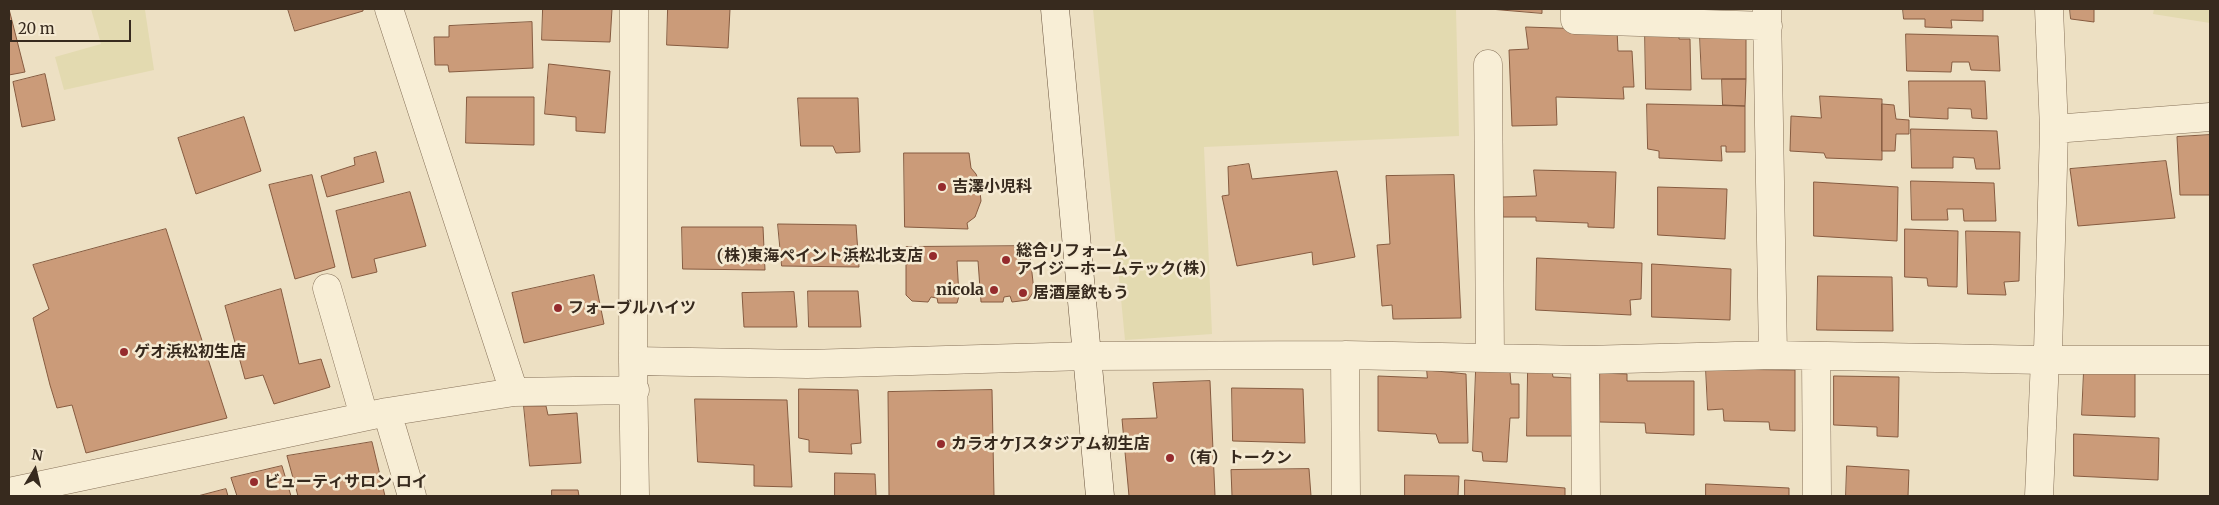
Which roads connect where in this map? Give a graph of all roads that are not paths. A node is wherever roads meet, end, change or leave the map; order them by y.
1 (389, 9) edge
2 (634, 9) edge
3 (1055, 9) edge
4 (1574, 9) edge
5 (2049, 9) edge
6 (1768, 18) edge
7 (1488, 64) dead end
8 (2210, 117) edge
9 (2054, 129) junction
10 (327, 288) dead end
11 (1345, 355) junction
12 (1773, 355) junction
13 (1086, 356) junction
14 (1816, 357) junction
15 (1490, 358) junction
16 (633, 360) junction
17 (1585, 360) junction
18 (2045, 360) junction
19 (2210, 360) edge
20 (635, 390) junction
21 (514, 392) junction
22 (375, 414) junction
23 (9, 492) edge
24 (412, 496) edge
25 (635, 496) edge
26 (1100, 496) edge
27 (1346, 496) edge
28 (1586, 496) edge
29 (1817, 496) edge
30 (2039, 496) edge

1 - 21 street
2 - 16 street
3 - 13 street
4 - 6 street
5 - 9 street
6 - 12 street
7 - 15 street
8 - 9 street
9 - 18 street
10 - 22 street
11 - 13 street
11 - 15 street
11 - 27 street
12 - 14 street
12 - 17 street
13 - 16 street
13 - 26 street
14 - 18 street
14 - 29 street
15 - 17 street
16 - 20 street
17 - 28 street
18 - 19 street
18 - 30 street
20 - 21 street
20 - 25 street
21 - 22 street
22 - 23 street
22 - 24 street

